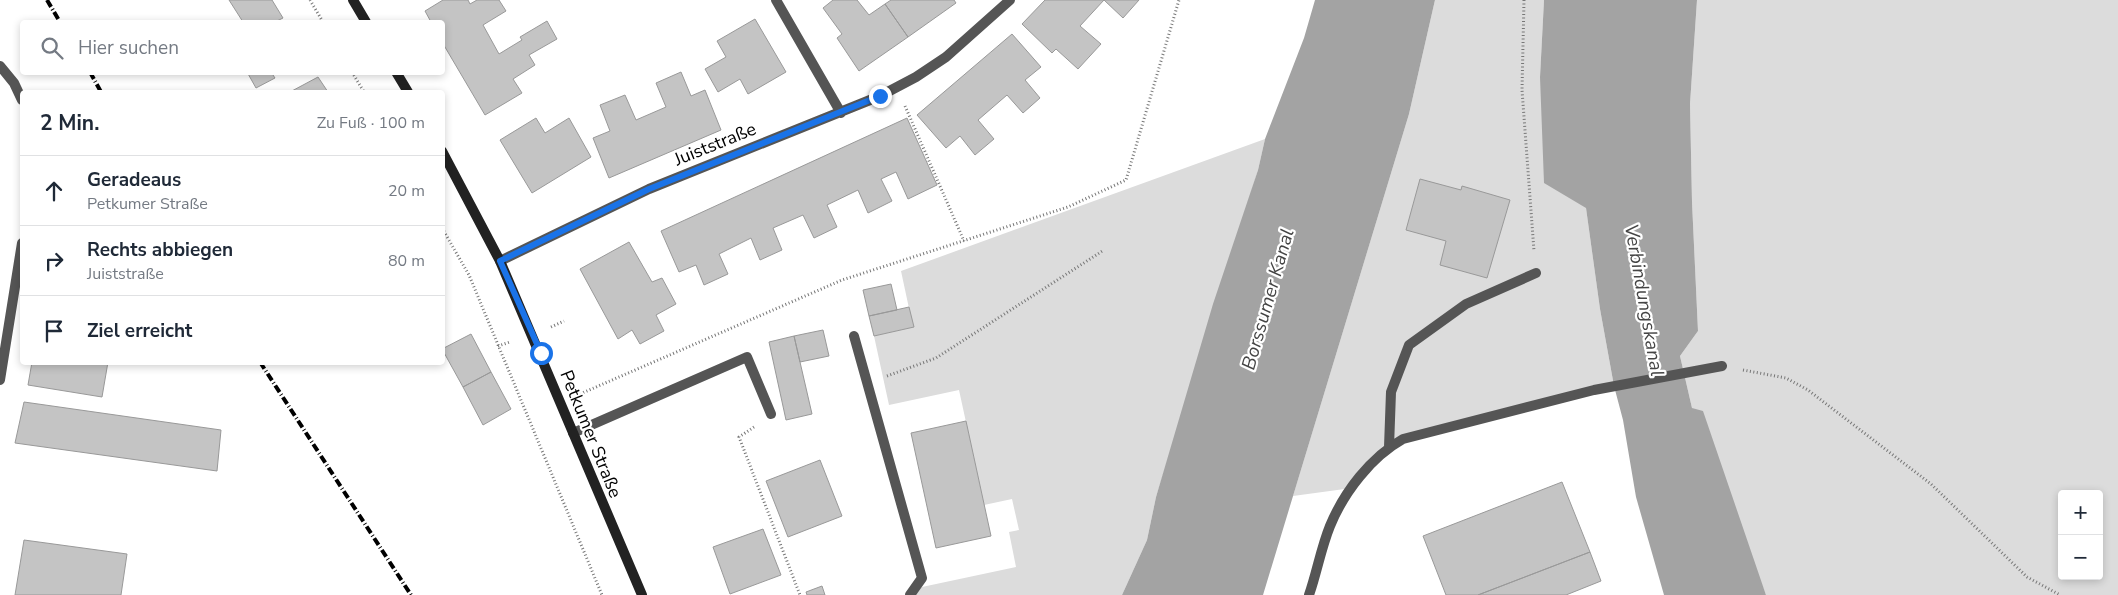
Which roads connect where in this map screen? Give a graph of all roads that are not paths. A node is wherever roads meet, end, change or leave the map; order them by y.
1 (353, 0) edge
2 (776, 0) edge
3 (1010, 0) edge
4 (365, 20) edge
5 (0, 66) edge
6 (398, 75) edge
7 (407, 90) edge
8 (20, 96) edge
9 (841, 113) junction
10 (445, 157) edge
11 (20, 255) edge
12 (500, 261) junction
13 (1536, 273) road end
14 (854, 336) dead end
15 (1722, 366) road end
16 (0, 380) edge
17 (771, 414) road end
18 (573, 433) junction
19 (1388, 447) junction
20 (642, 595) edge
21 (910, 595) edge
22 (1309, 595) edge

1 - 4 main road
2 - 9 street
3 - 9 street, Juiststraße
5 - 8 street
6 - 7 main road
9 - 12 street, Juiststraße
10 - 12 main road, Petkumer Straße
11 - 16 street
12 - 18 main road, Petkumer Straße
13 - 19 street
14 - 21 street
15 - 19 street
17 - 18 street
18 - 20 main road, Petkumer Straße
19 - 22 street

